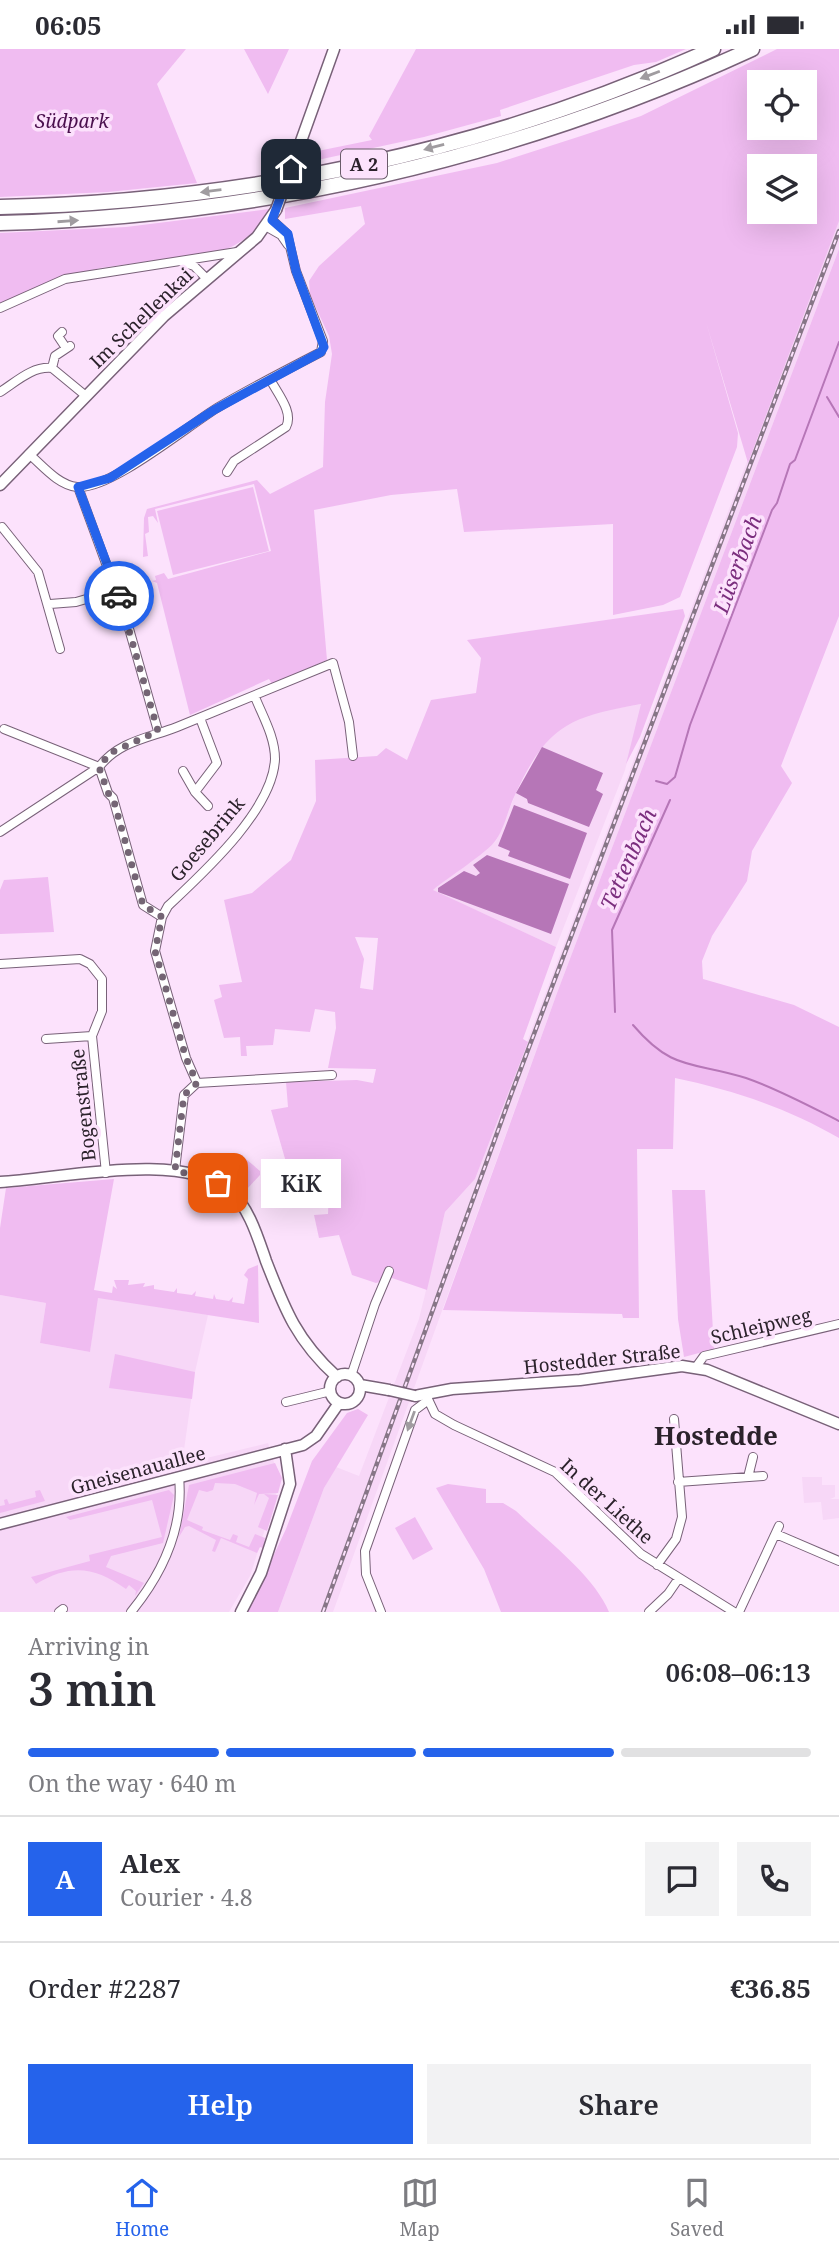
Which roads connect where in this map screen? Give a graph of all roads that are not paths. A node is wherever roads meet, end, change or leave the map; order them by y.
1 (334, 49) edge
2 (713, 49) edge
3 (752, 49) edge
4 (0, 207) edge
5 (271, 219) junction
6 (0, 223) edge
7 (242, 250) junction
8 (193, 260) junction
9 (181, 262) junction
10 (210, 276) junction
11 (0, 308) edge
12 (62, 332) dead end
13 (52, 368) junction
14 (270, 379) junction
15 (0, 393) edge
16 (86, 396) junction
17 (29, 454) junction
18 (227, 472) dead end
19 (0, 485) edge
20 (78, 487) junction
21 (2, 527) edge
22 (117, 590) junction
23 (50, 604) junction
24 (60, 649) dead end
25 (255, 697) junction
26 (200, 718) junction
27 (4, 729) dead end
28 (158, 731) junction
29 (352, 756) dead end
30 (99, 767) junction
31 (183, 771) dead end
32 (195, 792) junction
33 (208, 806) dead end
34 (0, 832) edge
35 (162, 917) junction
36 (0, 964) edge
37 (92, 1036) junction
38 (46, 1039) dead end
39 (332, 1075) dead end
40 (197, 1083) junction
41 (175, 1170) junction
42 (106, 1173) junction
43 (0, 1182) edge
44 (389, 1271) dead end
45 (839, 1324) edge
46 (696, 1367) junction
47 (351, 1376) junction
48 (337, 1377) junction
49 (359, 1385) junction
50 (331, 1391) junction
51 (423, 1397) junction
52 (285, 1402) dead end
53 (339, 1403) junction
54 (674, 1419) dead end
55 (839, 1424) edge
56 (285, 1449) junction
57 (753, 1457) dead end
58 (763, 1476) dead end
59 (179, 1477) junction
60 (748, 1477) junction
61 (678, 1482) junction
62 (0, 1524) edge
63 (839, 1561) edge
64 (657, 1565) junction
65 (679, 1579) junction
66 (131, 1612) edge
67 (242, 1612) edge
68 (381, 1612) edge
69 (649, 1612) edge
70 (736, 1612) edge

1 - 5 main road, Im Schellenkai, bridge
2 -> 4 highway, A 2
6 -> 3 highway, A 2
5 - 7 main road, Im Schellenkai
5 - 14 street
7 - 8 street
7 - 10 main road, Im Schellenkai
8 - 9 street
8 - 10 street
9 - 10 street
9 - 11 street
10 - 16 main road, Im Schellenkai
12 - 13 street
13 - 15 street
13 - 16 street
14 - 18 street
14 - 20 street
16 - 17 main road, Im Schellenkai
17 - 19 main road, Im Schellenkai
17 - 20 street
20 - 22 street
21 - 23 street
22 - 23 street
22 - 28 street
23 - 24 street
25 - 26 street
25 - 29 street
25 - 35 street, Goesebrink
26 - 28 street
26 - 32 street
27 - 30 street
28 - 30 street
30 - 34 street
30 - 35 street
31 - 32 street
32 - 33 street
35 - 40 street
36 - 37 street, Bogenstraße
37 - 38 street
37 - 42 street, Bogenstraße
39 - 40 street
40 - 41 street
41 - 42 main road
41 - 48 main road
42 - 43 main road
44 - 47 street
45 - 46 street, Schleipweg
46 - 51 main road, Hostedder Straße
46 - 55 main road, Hostedder Straße
47 - 48 main road
47 - 49 main road
48 - 50 main road
49 - 51 main road, Hostedder Straße, bridge
49 - 53 main road
50 - 52 street
50 - 53 main road
51 - 64 street, In der Liethe
51 -> 68 street
53 - 56 main road, Gneisenauallee
54 - 61 street
56 - 59 main road, Gneisenauallee
56 - 67 main road
57 - 60 street
58 - 60 street
59 - 62 main road, Gneisenauallee
59 - 66 street
60 - 61 street
61 - 64 street
63 - 70 street
64 - 65 street, In der Liethe
65 - 69 street
65 - 70 street, In der Liethe

